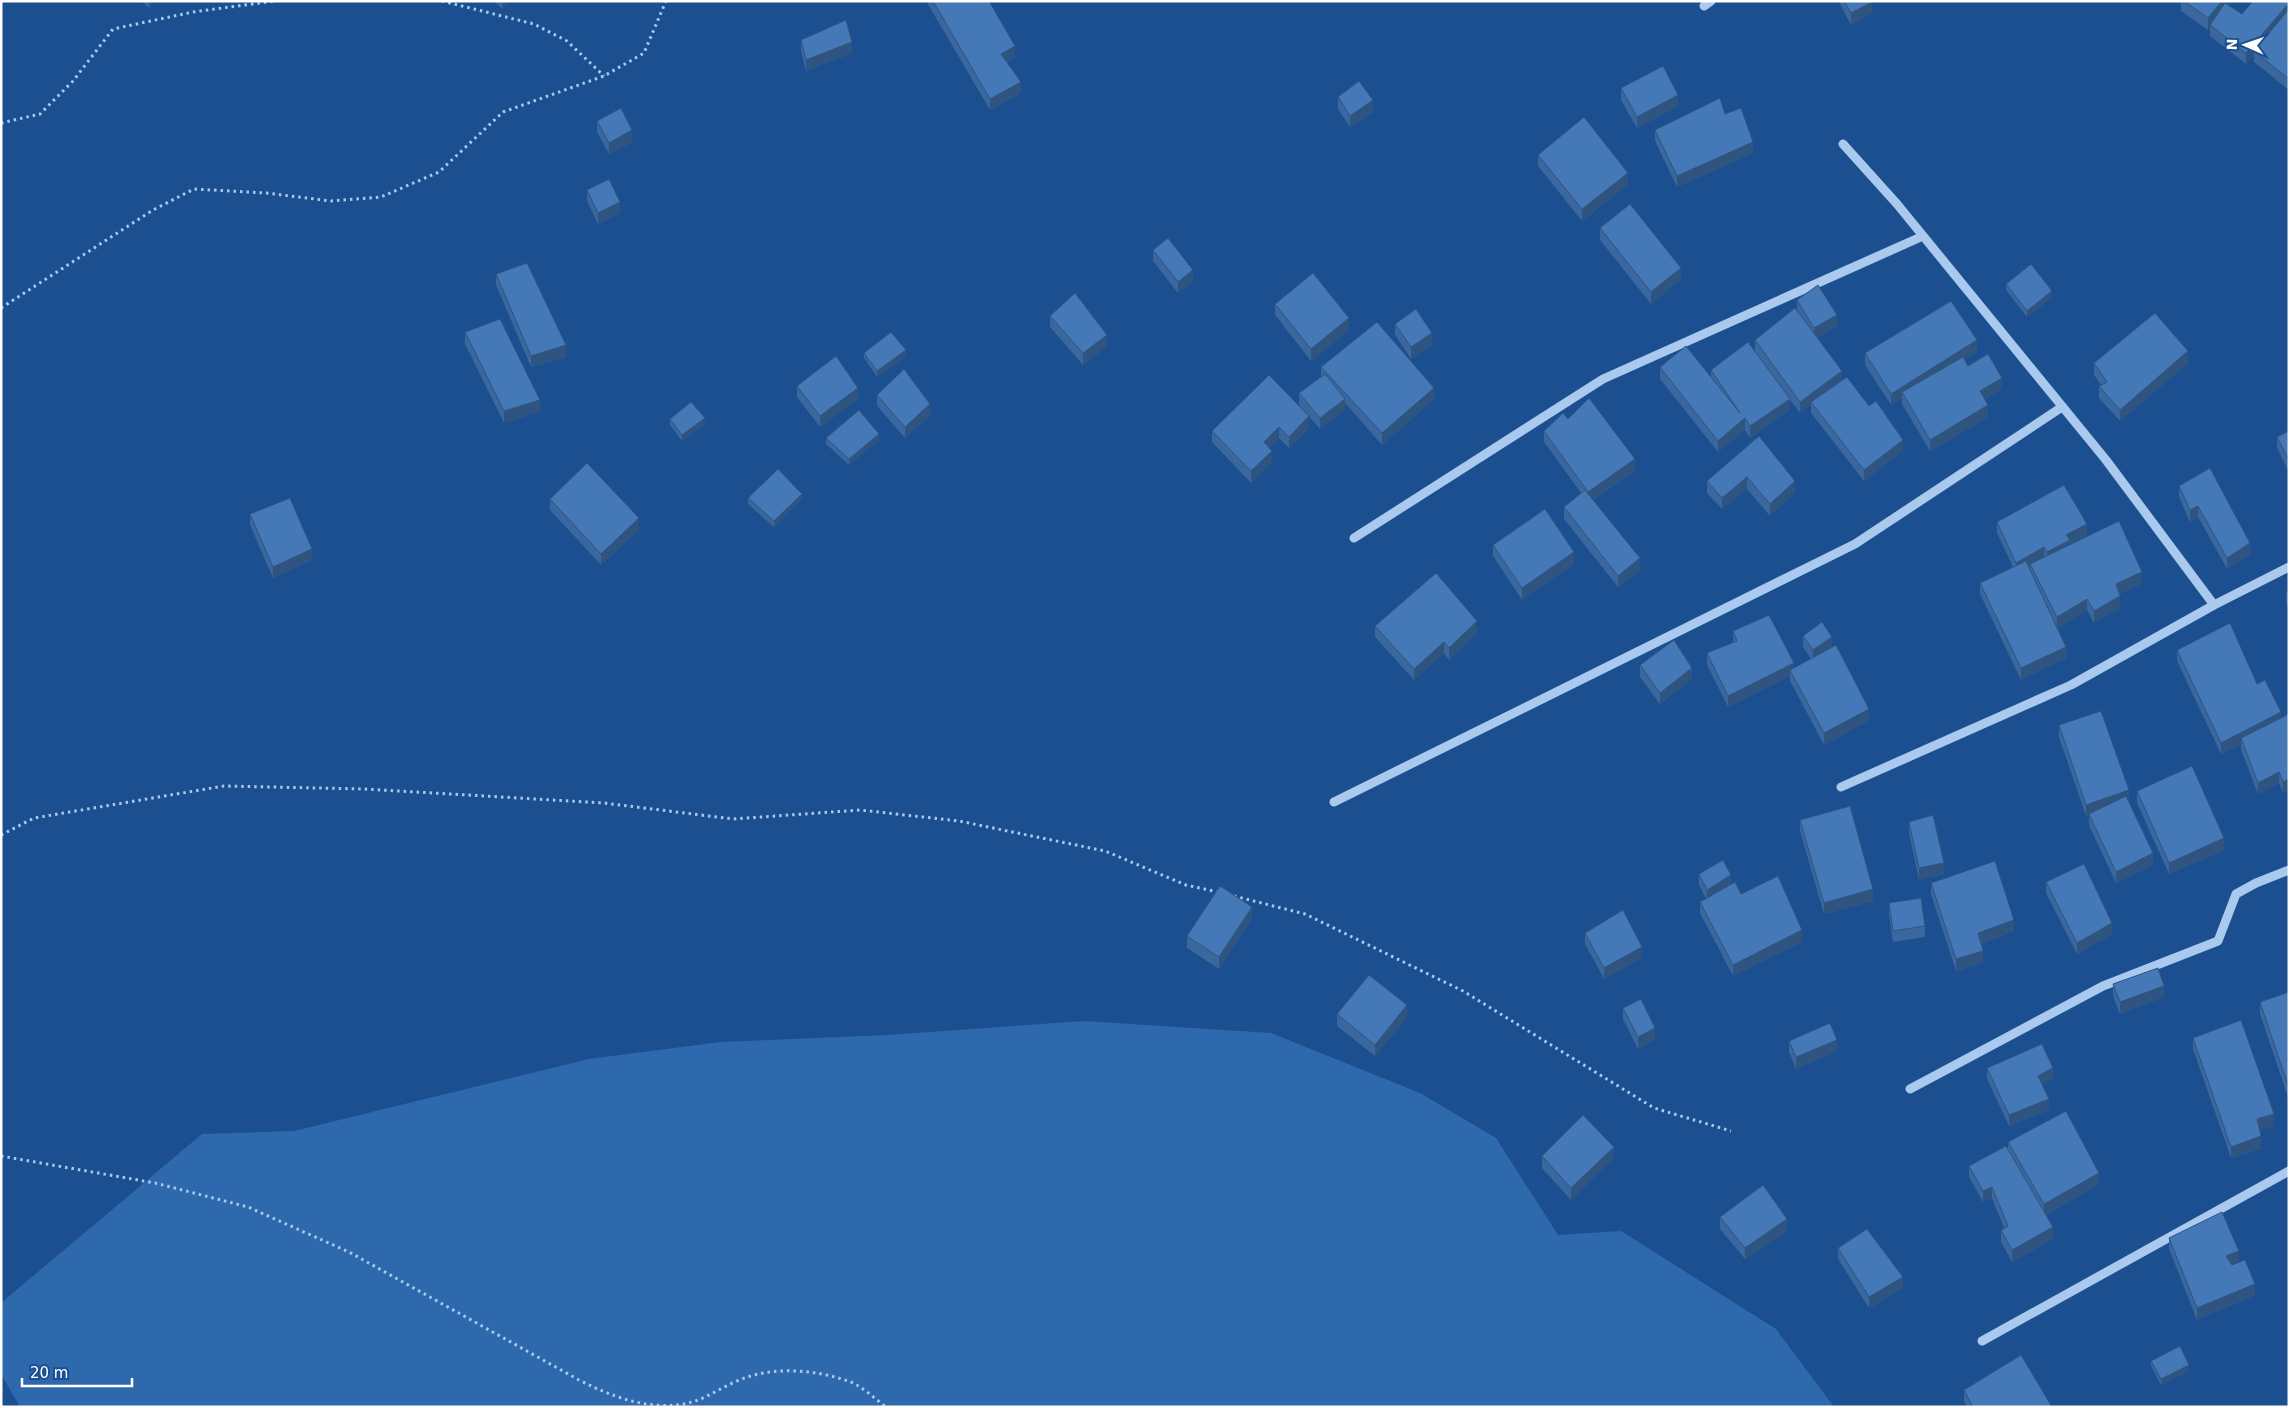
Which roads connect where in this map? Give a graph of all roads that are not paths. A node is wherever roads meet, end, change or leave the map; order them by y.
1 (1843, 144) dead end
2 (1922, 236) junction
3 (2062, 407) junction
4 (1354, 538) dead end
5 (2289, 567) edge
6 (2214, 606) junction
7 (1841, 787) dead end
8 (1334, 802) dead end
9 (2289, 870) edge
10 (1910, 1089) dead end
11 (2289, 1171) edge
12 (1982, 1341) dead end

1 - 2 street
2 - 3 street
2 - 4 street
3 - 6 street
3 - 8 street
5 - 6 street
6 - 7 street
9 - 10 street
11 - 12 street

